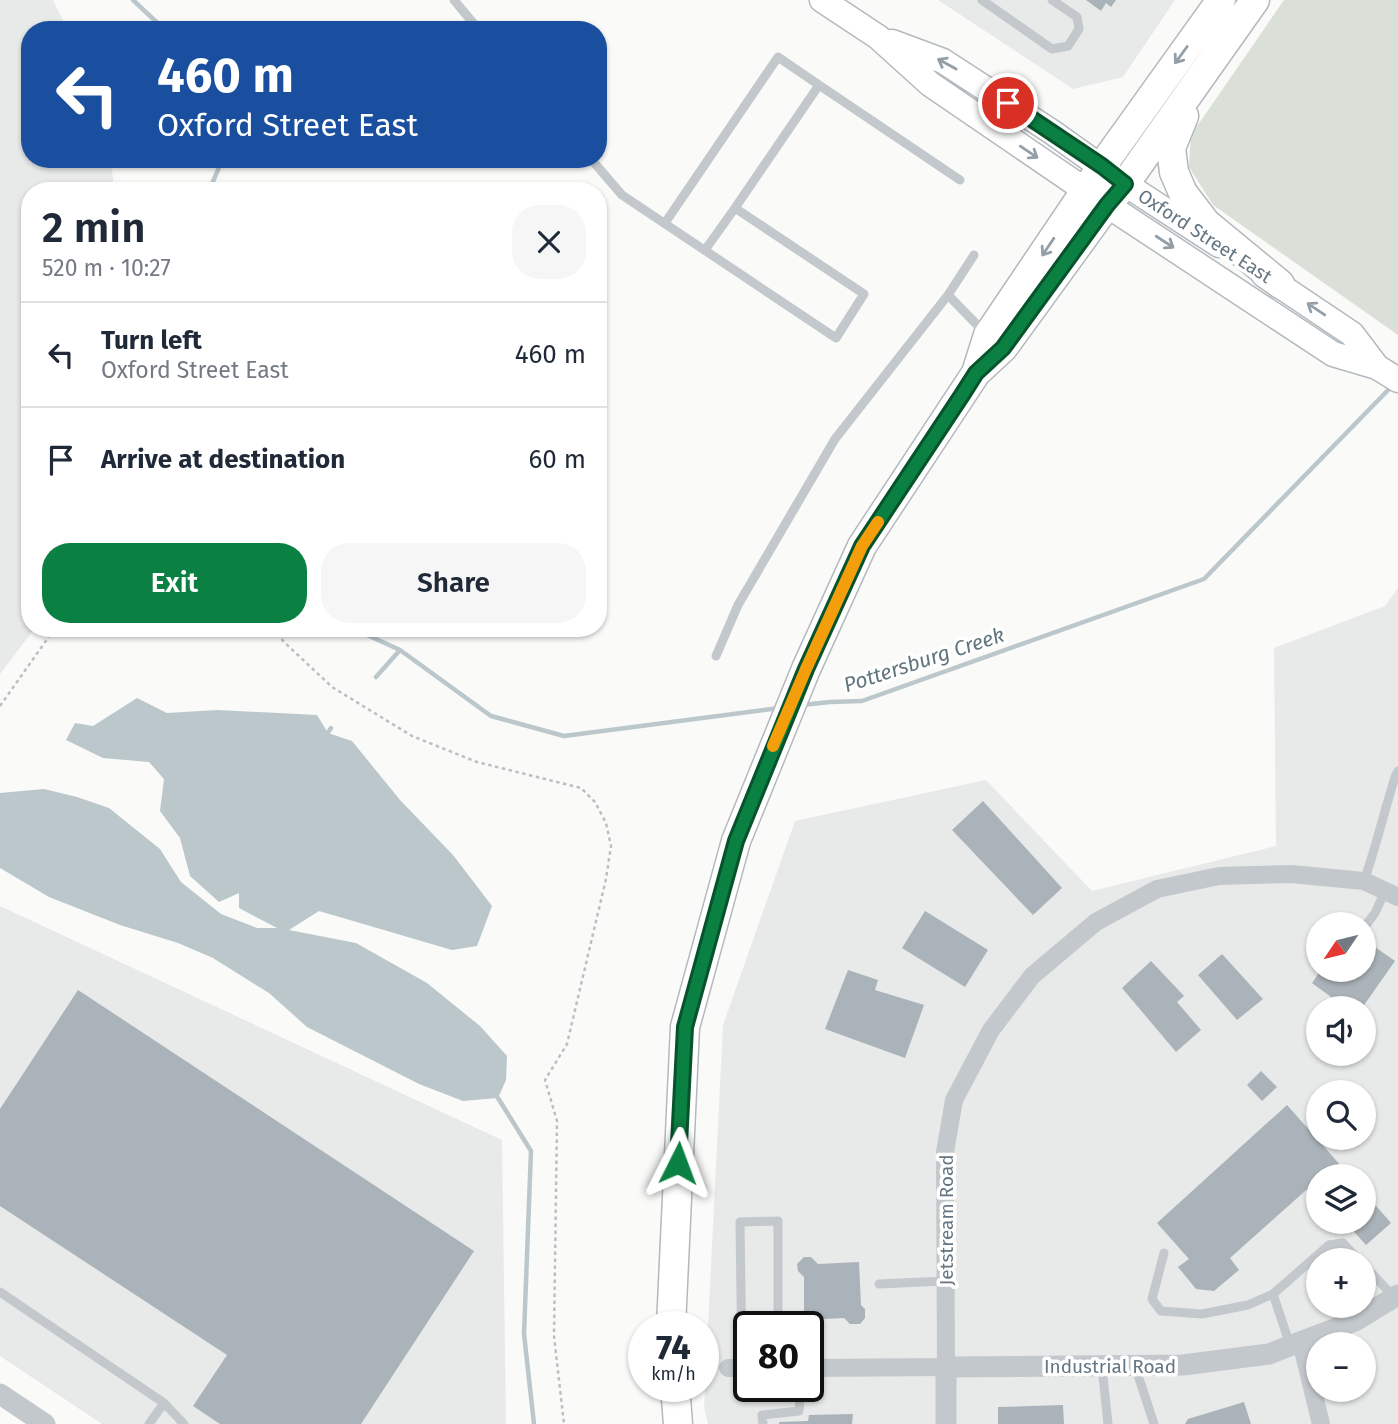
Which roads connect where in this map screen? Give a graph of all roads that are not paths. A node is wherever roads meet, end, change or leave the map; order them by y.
1 (454, 0) edge
2 (822, 0) edge
3 (982, 0) edge
4 (1052, 0) edge
5 (1221, 0) edge
6 (1255, 0) edge
7 (472, 21) edge
8 (878, 37) junction
9 (1198, 81) junction
10 (819, 85) junction
11 (1102, 166) junction
12 (599, 168) edge
13 (960, 180) dead end
14 (1106, 193) junction
15 (735, 208) junction
16 (665, 223) junction
17 (705, 250) junction
18 (974, 255) dead end
19 (1280, 284) junction
20 (948, 295) junction
21 (988, 335) junction
22 (1377, 367) junction
23 (976, 373) junction
24 (1398, 380) edge
25 (716, 656) dead end
26 (1398, 771) edge
27 (1364, 881) junction
28 (1392, 894) edge
29 (1376, 912) edge
30 (1326, 1248) edge
31 (1348, 1248) edge
32 (1164, 1252) dead end
33 (1306, 1265) edge
34 (1376, 1277) edge
35 (945, 1280) junction
36 (879, 1284) dead end
37 (0, 1292) edge
38 (1273, 1294) junction
39 (1396, 1296) edge
40 (672, 1311) edge
41 (742, 1322) joint
42 (1295, 1344) junction
43 (1102, 1366) junction
44 (1135, 1366) junction
45 (824, 1367) edge
46 (946, 1367) junction
47 (0, 1394) edge
48 (676, 1402) edge
49 (800, 1402) edge
50 (164, 1403) junction
51 (45, 1424) edge
52 (149, 1424) edge
53 (184, 1424) edge
54 (678, 1424) edge
55 (763, 1424) edge
56 (946, 1424) edge
57 (1108, 1424) edge
58 (1154, 1424) edge
59 (1321, 1424) edge

1 - 7 lane
2 - 8 main road, Oxford Street East
3 - 4 lane
5 -> 11 highway
6 - 9 highway
11 -> 8 main road, Oxford Street East
8 -> 14 main road, Oxford Street East
9 - 14 highway
9 - 19 highway
10 - 13 lane
10 - 15 lane
10 - 16 lane
11 - 14 highway
12 - 16 lane
14 - 19 main road, Oxford Street East
14 -> 21 highway
14 -> 22 main road, Oxford Street East
14 - 23 highway
15 - 17 lane
15 - 17 lane
16 - 17 lane
18 - 20 lane
22 -> 19 main road, Oxford Street East
20 - 21 lane
20 - 25 lane
21 - 23 highway
22 - 24 main road, Oxford Street East
23 - 40 highway
26 - 27 lane
27 - 28 street, Jetstream Road
27 - 35 street, Jetstream Road
28 - 29 lane
30 - 31 lane
32 - 38 lane
33 - 38 lane
34 - 39 lane
35 - 36 lane
35 - 46 street, Jetstream Road
37 - 50 lane
38 - 42 lane
39 - 42 street, Industrial Road
41 - 41 lane
42 - 44 street, Industrial Road
42 - 59 street
43 - 44 street, Industrial Road
43 - 46 street, Industrial Road
43 - 57 lane
44 - 58 lane
45 - 46 street, Industrial Road
46 - 56 street, Jetstream Road
47 - 51 street
48 - 54 highway
49 - 55 lane
50 - 52 lane
50 - 53 lane

